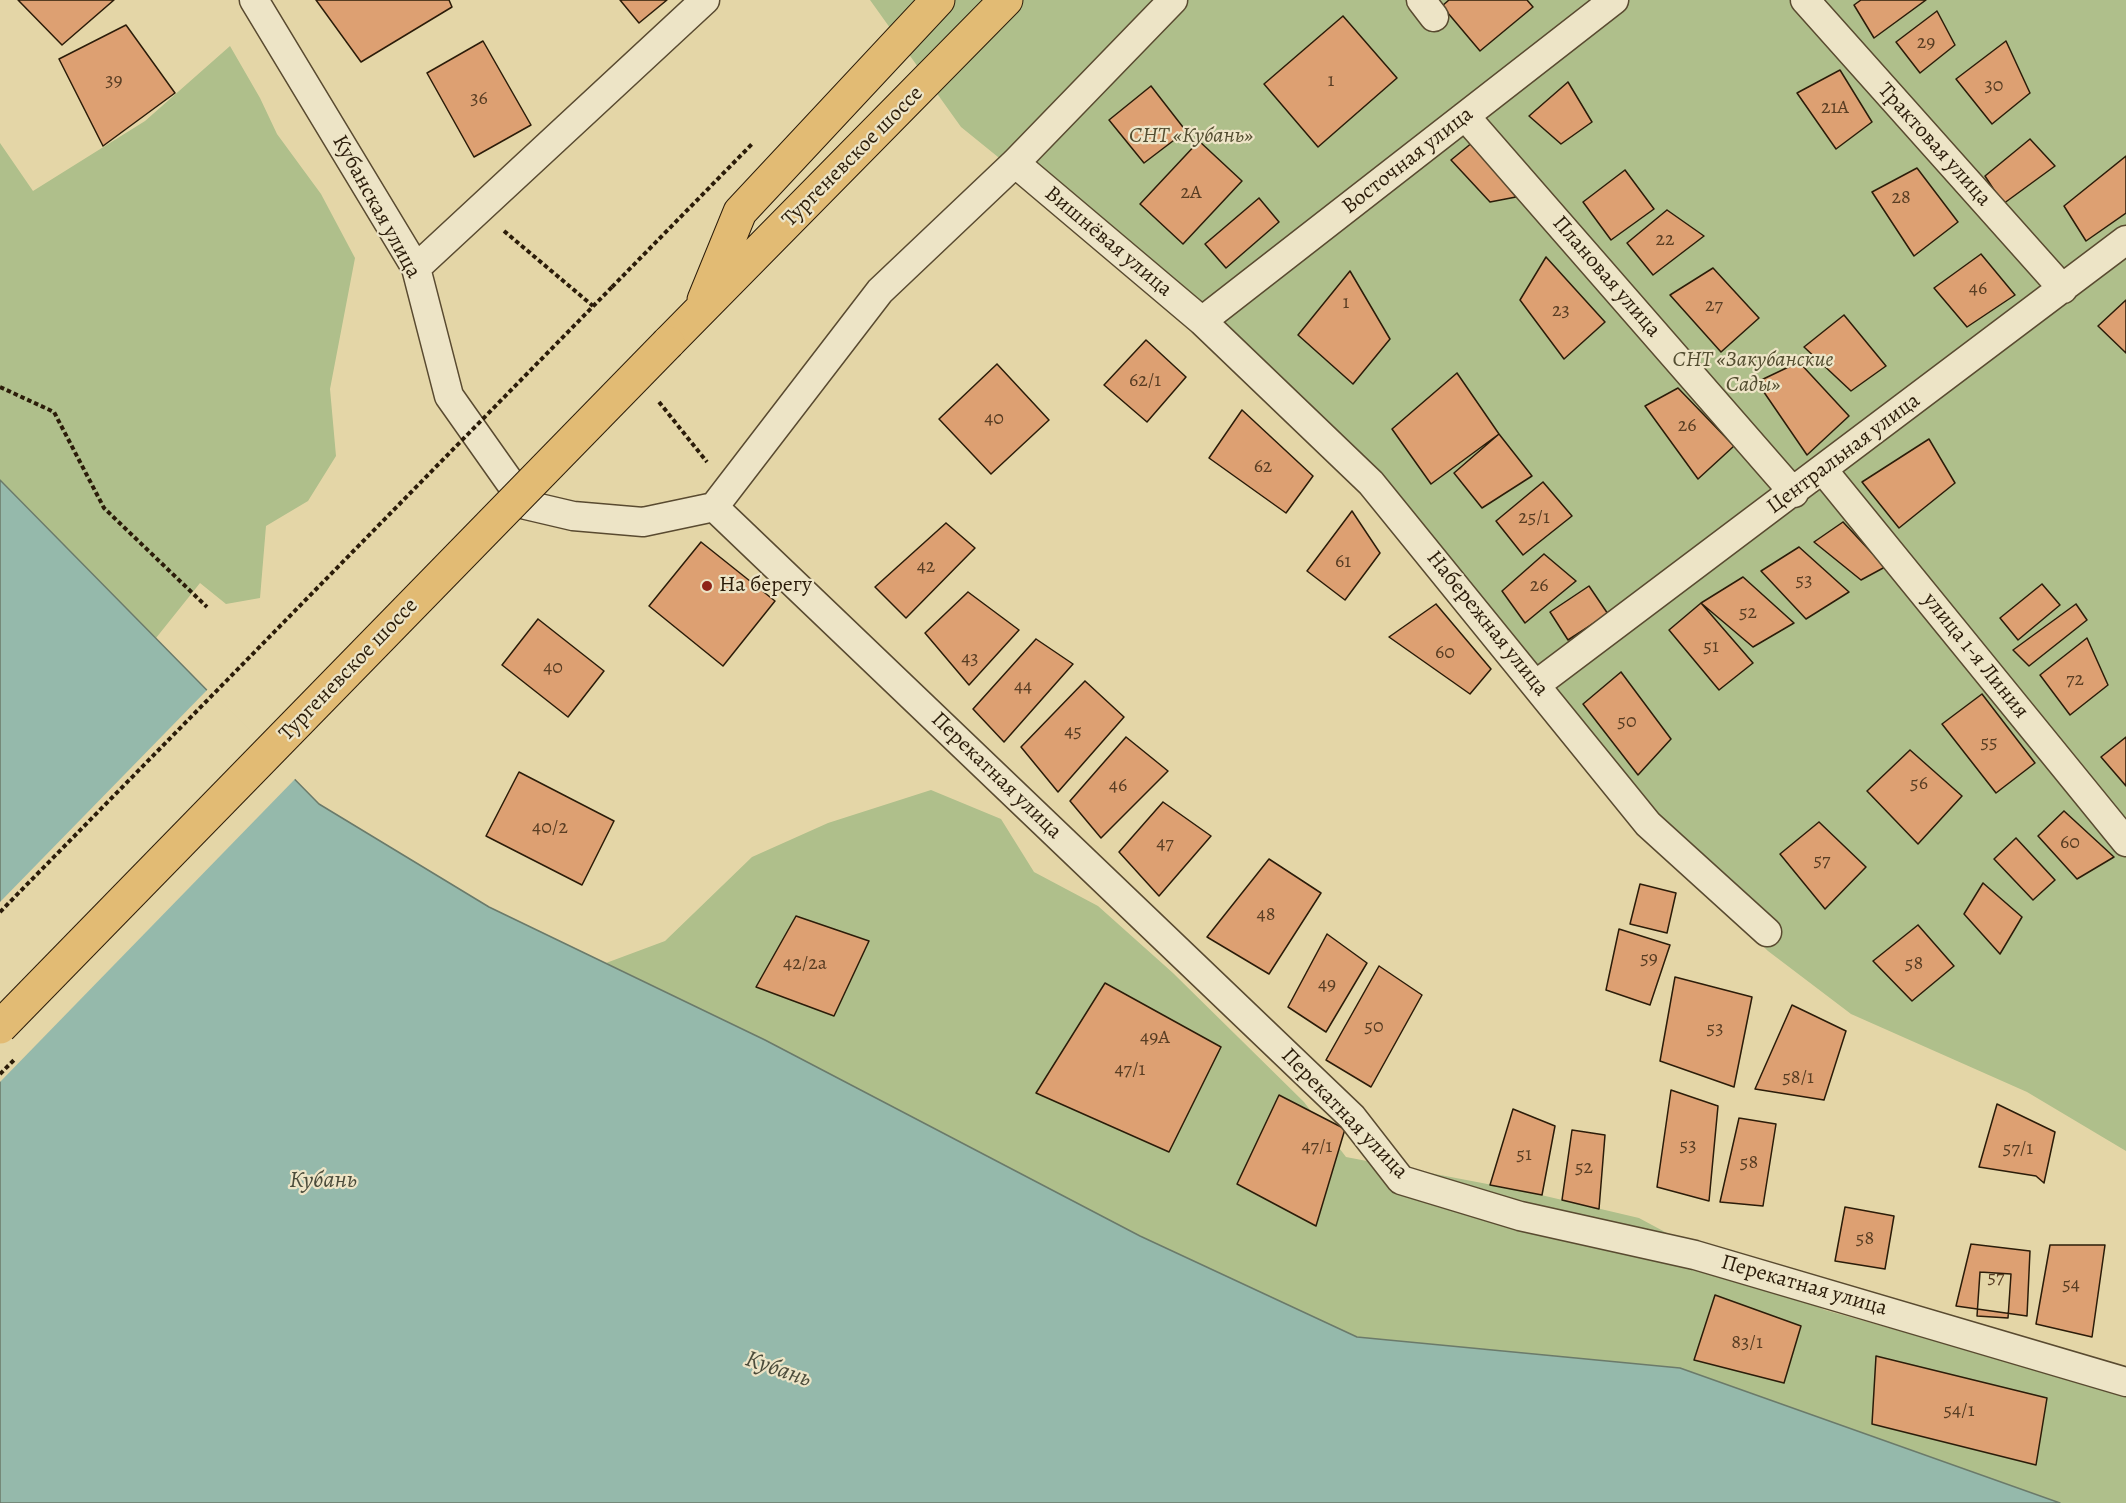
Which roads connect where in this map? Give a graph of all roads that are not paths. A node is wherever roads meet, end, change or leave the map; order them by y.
1 (254, 0) edge
2 (705, 0) edge
3 (938, 0) edge
4 (1006, 0) edge
5 (1173, 0) edge
6 (1614, 0) edge
7 (1805, 0) edge
8 (1465, 116) junction
9 (1015, 163) junction
10 (2126, 240) edge
11 (416, 268) junction
12 (2063, 289) junction
13 (699, 313) junction
14 (1202, 321) junction
15 (1823, 470) junction
16 (1794, 493) junction
17 (721, 498) junction
18 (1537, 684) junction
19 (2126, 842) edge
20 (1767, 932) dead end
21 (0, 1027) edge
22 (2126, 1382) edge

1 - 11 street, Кубанская улица
2 - 11 street
3 - 13 highway, Тургеневское шоссе
4 - 13 highway, Тургеневское шоссе
5 - 9 street
6 - 8 street, Восточная улица
7 - 12 street, Трактовая улица
8 - 14 street, Восточная улица
8 - 16 street, Плановая улица
9 - 14 street, Вишнёвая улица
9 - 17 street
10 - 12 street, Центральная улица
11 - 17 street, Кубанская улица
12 - 15 street, Центральная улица
13 - 21 highway, Тургеневское шоссе, bridge
14 - 18 street, Набережная улица
15 - 16 street, Центральная улица
15 - 19 street, улица 1-я Линия
16 - 18 street, Центральная улица
17 - 22 street, Перекатная улица
18 - 20 street, Набережная улица

